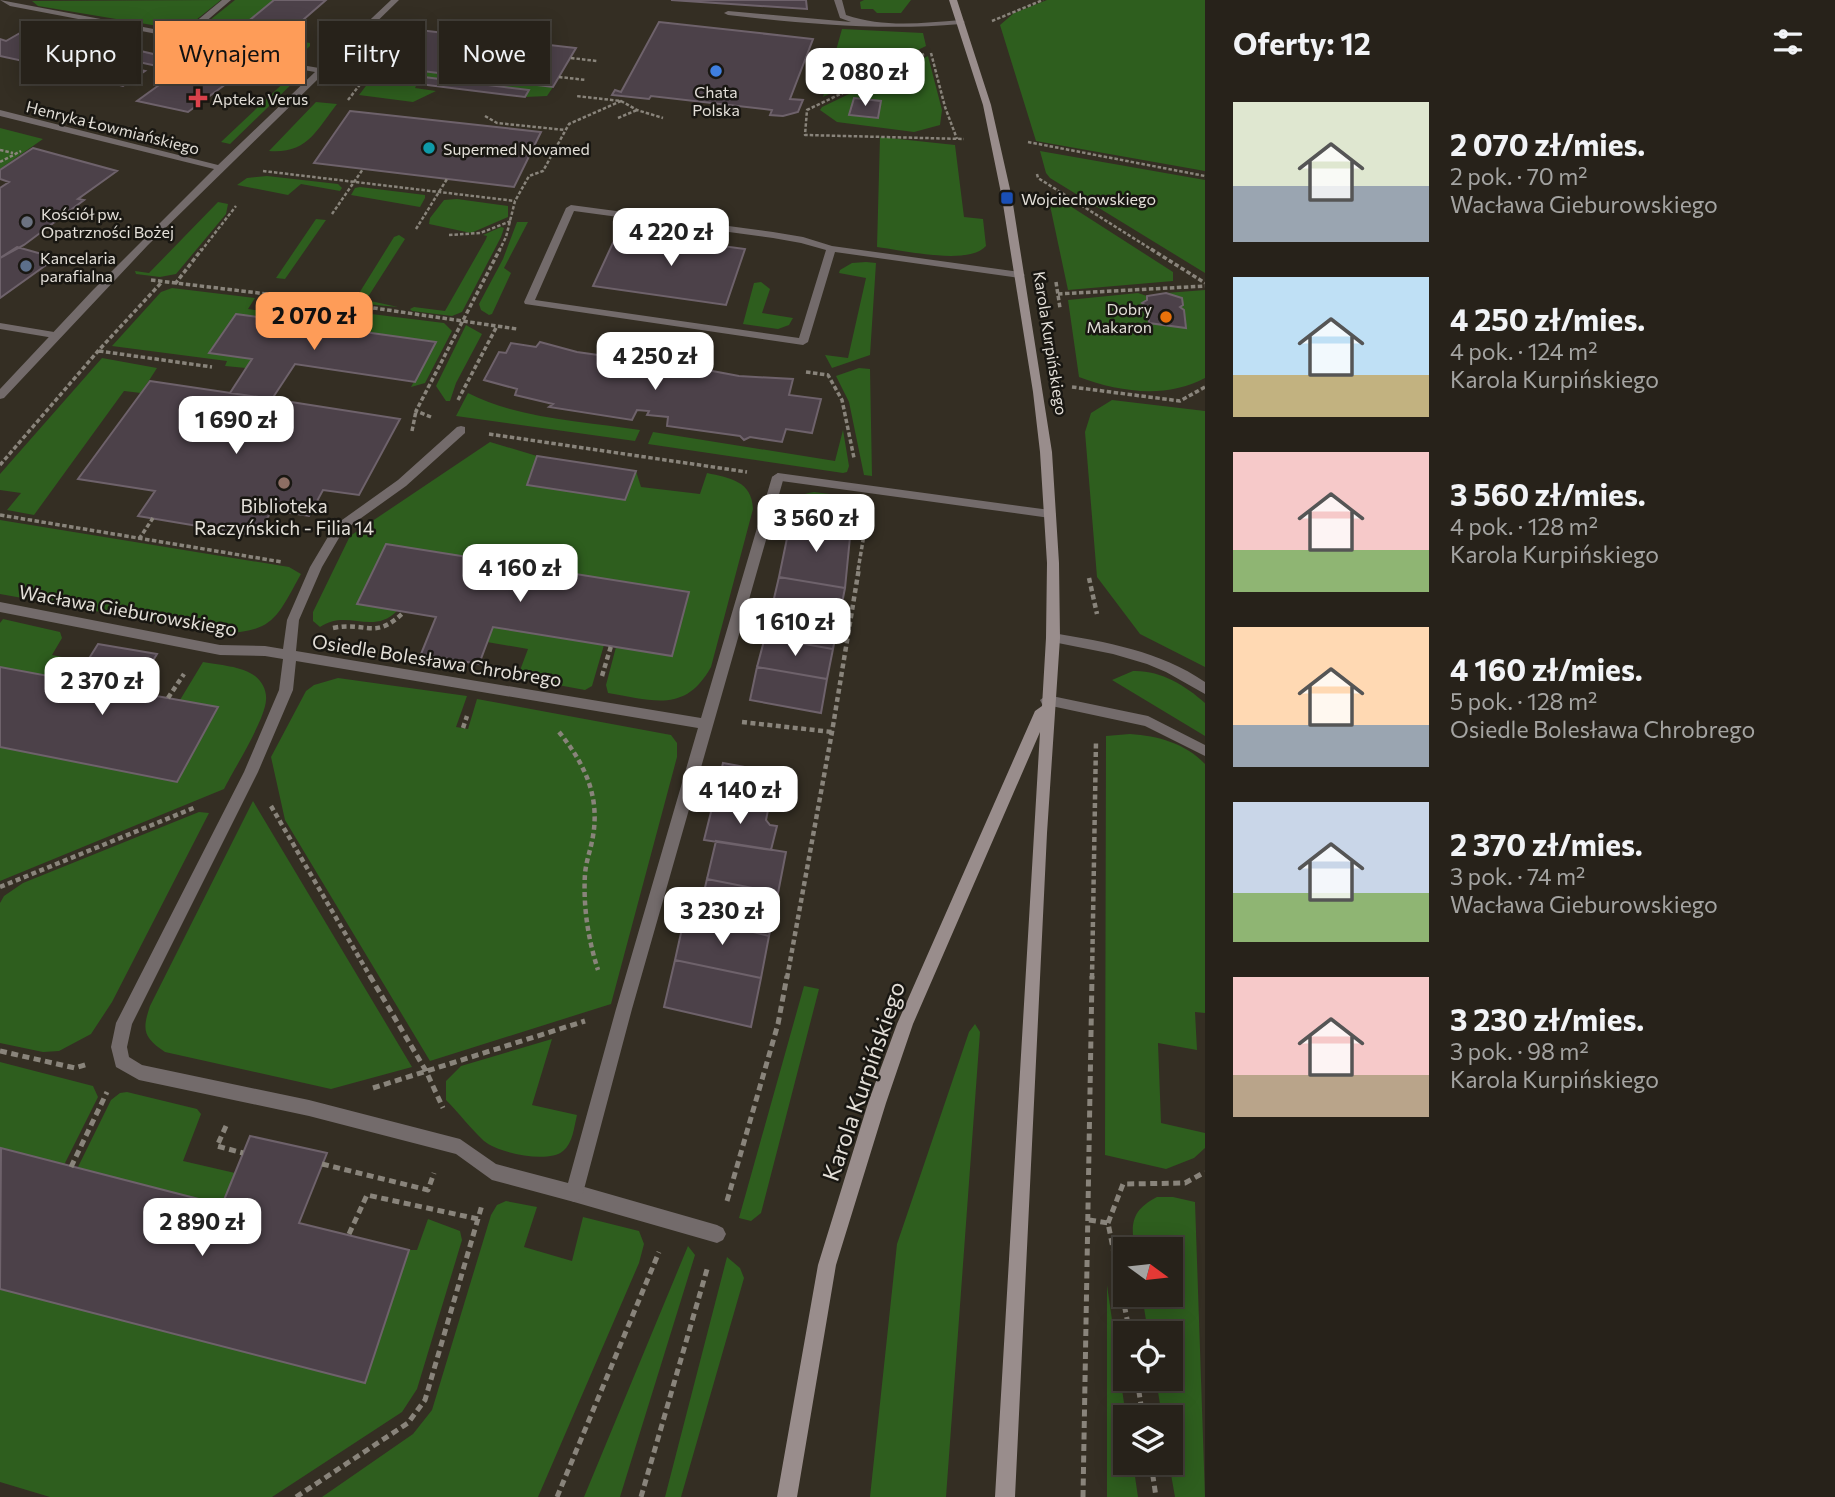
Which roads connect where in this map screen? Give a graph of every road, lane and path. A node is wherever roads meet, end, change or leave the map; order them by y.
1 (2, 0) edge
2 (227, 0) edge
3 (395, 0) edge
4 (838, 0) edge
5 (953, 0) edge
6 (1043, 0) edge
7 (728, 13) dead end
8 (201, 21) edge
9 (373, 21) edge
10 (992, 21) dead end
11 (961, 22) junction
12 (861, 23) junction
13 (155, 31) edge
14 (571, 58) dead end
15 (597, 61) dead end
16 (319, 74) edge
17 (559, 77) dead end
18 (586, 80) dead end
19 (361, 84) edge
20 (576, 96) dead end
21 (348, 100) dead end
22 (621, 101) junction
23 (637, 110) junction
24 (0, 113) edge
25 (485, 116) dead end
26 (618, 118) dead end
27 (663, 118) dead end
28 (565, 130) junction
29 (957, 139) junction
30 (996, 142) junction
31 (1028, 143) junction
32 (0, 150) edge
33 (1031, 150) dead end
34 (14, 154) dead end
35 (220, 168) junction
36 (363, 169) dead end
37 (1035, 169) dead end
38 (258, 170) dead end
39 (1205, 176) edge
40 (447, 179) dead end
41 (354, 181) junction
42 (440, 191) junction
43 (515, 201) junction
44 (236, 206) dead end
45 (332, 214) dead end
46 (511, 221) junction
47 (416, 229) dead end
48 (449, 235) dead end
49 (831, 249) junction
50 (1020, 275) junction
51 (140, 279) dead end
52 (162, 282) junction
53 (175, 284) junction
54 (1205, 285) edge
55 (1058, 294) dead end
56 (333, 302) junction
57 (463, 321) junction
58 (318, 325) dead end
59 (0, 326) edge
60 (497, 326) junction
61 (525, 330) dead end
62 (54, 335) junction
63 (98, 351) junction
64 (212, 367) dead end
65 (801, 371) dead end
66 (1072, 387) dead end
67 (1205, 387) edge
68 (0, 396) edge
69 (457, 403) dead end
70 (461, 429) junction
71 (0, 465) edge
72 (778, 477) junction
73 (859, 488) junction
74 (1050, 514) junction
75 (0, 515) edge
76 (153, 519) dead end
77 (139, 539) junction
78 (316, 567) junction
79 (0, 607) edge
80 (1053, 638) junction
81 (288, 656) junction
82 (1205, 689) edge
83 (527, 694) junction
84 (1047, 700) junction
85 (708, 721) junction
86 (832, 732) junction
87 (1205, 751) edge
88 (251, 772) junction
89 (242, 789) junction
90 (0, 887) edge
91 (601, 978) dead end
92 (624, 1009) junction
93 (0, 1051) edge
94 (121, 1058) junction
95 (426, 1071) junction
96 (309, 1108) junction
97 (460, 1147) junction
98 (71, 1167) dead end
99 (492, 1171) junction
100 (1205, 1172) edge
101 (574, 1193) junction
102 (478, 1219) junction
103 (670, 1221) junction
104 (1108, 1223) junction
105 (349, 1234) dead end
106 (718, 1234) junction
107 (1127, 1321) edge
108 (1153, 1475) edge
109 (787, 1496) edge
110 (296, 1497) edge
111 (557, 1497) edge
112 (641, 1497) edge
113 (1004, 1497) edge
114 (1083, 1497) edge
115 (1156, 1497) edge

1 - 13 street
2 - 8 street
3 - 9 street
4 - 12 street
5 - 11 street, Karola Kurpińskiego
6 - 10 path
7 - 12 street
11 - 12 street
11 - 30 street, Karola Kurpińskiego
14 - 15 path
16 - 35 street
17 - 18 path
19 - 21 path
20 - 22 path
22 - 23 path
22 - 28 path
23 - 26 path
23 - 27 path
24 - 35 street, Henryka Łowmiańskiego
25 - 28 path
28 - 43 path
29 - 29 path
29 - 30 path
30 - 31 path
30 - 50 street, Karola Kurpińskiego
31 - 33 path
31 - 39 path
32 - 34 path
35 - 62 street
36 - 41 path
37 - 54 path
38 - 41 path
40 - 42 path
41 - 42 path
41 - 45 path
42 - 43 path
42 - 47 path
43 - 46 path
44 - 53 path
46 - 48 path
46 - 57 path
49 - 49 street
49 - 50 street
50 - 74 street, Karola Kurpińskiego
51 - 52 path
52 - 53 path
52 - 63 path
53 - 56 path
54 - 55 path
56 - 57 path
56 - 58 path
57 - 60 path
57 - 70 path
59 - 62 street
60 - 61 path
60 - 69 path
62 - 68 street
63 - 64 path
63 - 71 path
65 - 73 path
66 - 67 path
70 - 72 path
70 - 78 street
72 - 73 street
72 - 85 street
73 - 74 street
73 - 86 path
74 - 80 street, Karola Kurpińskiego
75 - 77 path
76 - 77 path
77 - 78 path
78 - 81 street
79 - 81 street, Wacława Gieburowskiego
80 - 82 street
80 - 84 street, Karola Kurpińskiego
81 - 83 street, Osiedle Bolesława Chrobrego
81 - 88 street, Osiedle Bolesława Chrobrego
83 - 85 street, Osiedle Bolesława Chrobrego
83 - 91 path
84 - 87 street
84 - 109 street, Karola Kurpińskiego
84 - 113 street, Karola Kurpińskiego
85 - 86 path
85 - 92 street
86 - 106 path
88 - 89 street, Osiedle Bolesława Chrobrego
88 - 95 path
89 - 90 path
89 - 94 street, Osiedle Bolesława Chrobrego
92 - 95 path
92 - 101 street
93 - 94 path
94 - 96 street
94 - 98 path
95 - 96 path
95 - 97 path
96 - 97 street
97 - 99 street
99 - 101 street
99 - 102 path
100 - 104 path
101 - 103 street
102 - 105 path
102 - 110 path
103 - 106 street
103 - 111 path
104 - 107 path
104 - 114 path
106 - 112 path
108 - 115 path

